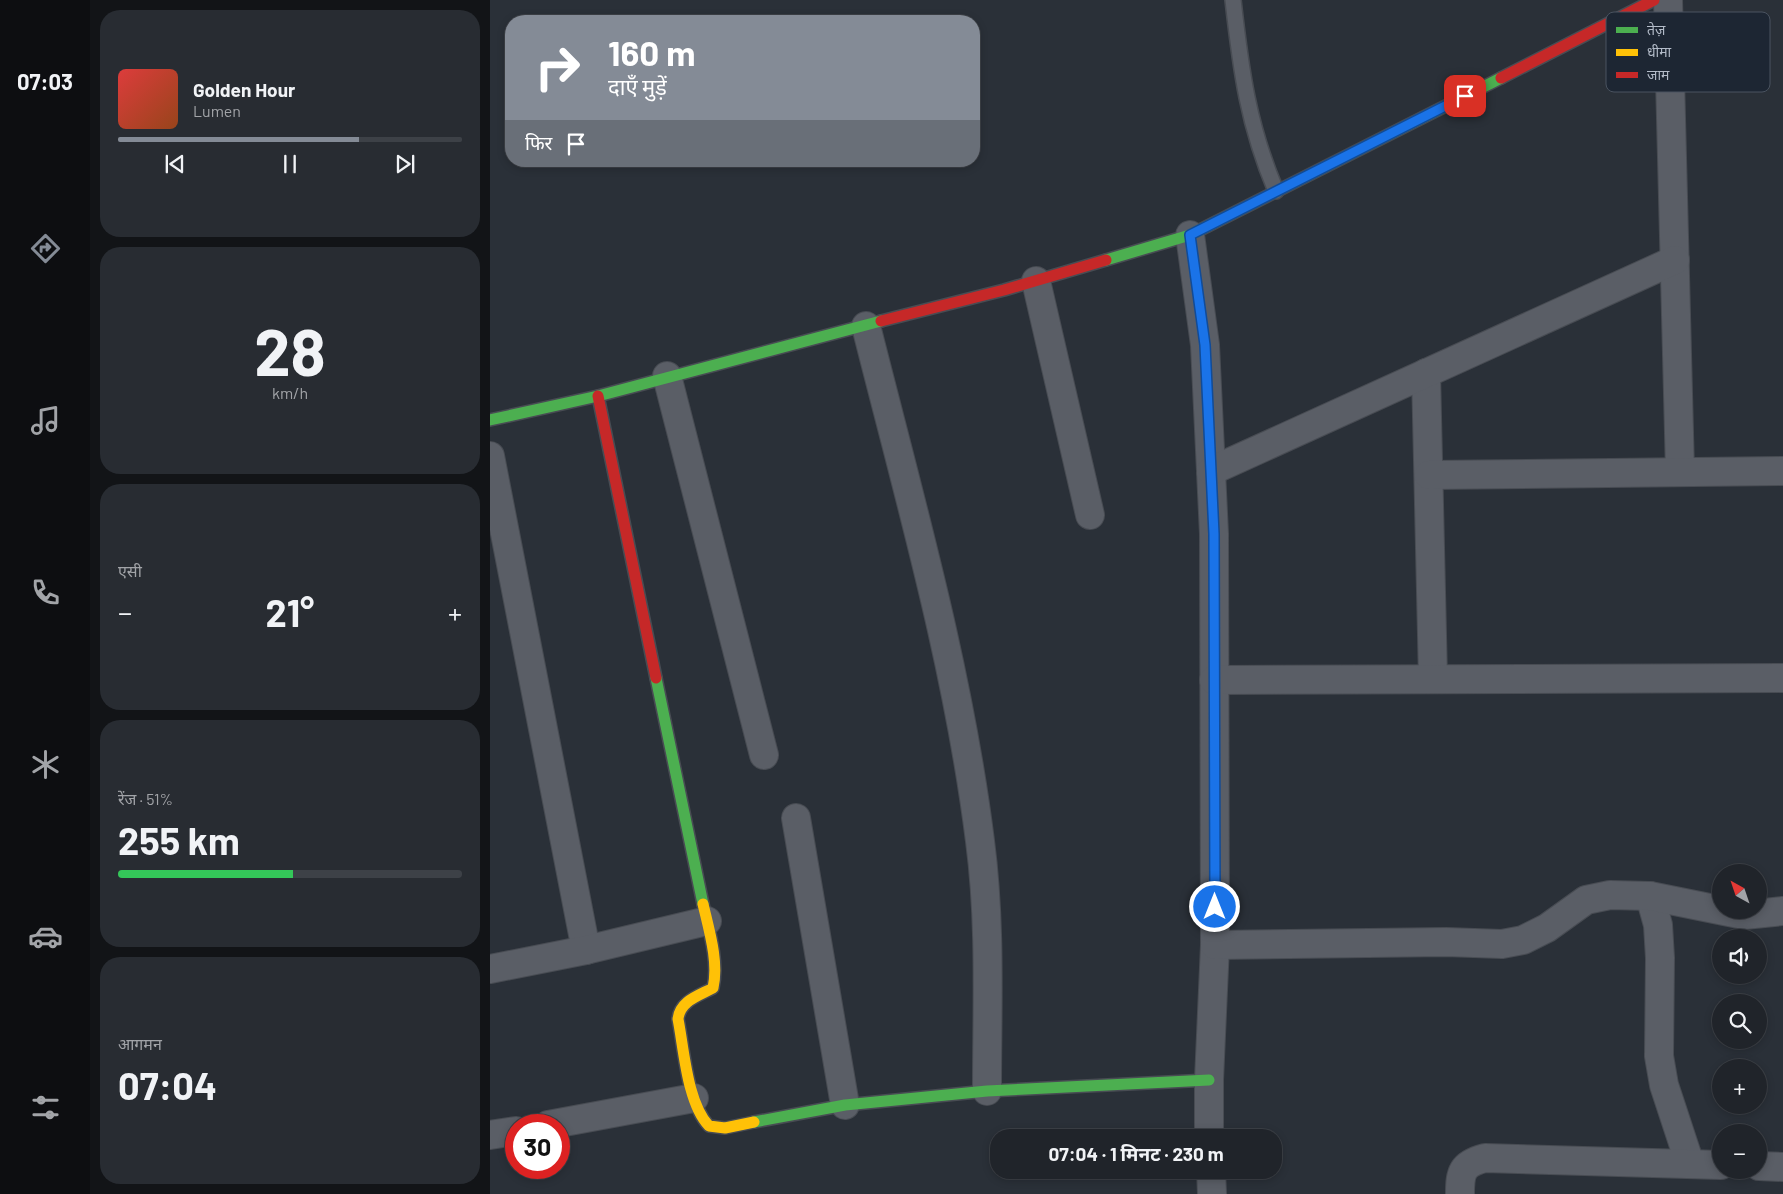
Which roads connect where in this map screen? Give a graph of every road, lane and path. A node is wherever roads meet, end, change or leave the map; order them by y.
1 (1233, 0) edge
2 (1654, 0) edge
3 (1630, 12) edge
4 (1606, 24) edge
5 (1670, 92) edge
6 (1276, 191) junction
7 (1190, 235) junction
8 (1675, 260) junction
9 (1036, 281) junction
10 (866, 326) junction
11 (1426, 373) junction
12 (667, 376) junction
13 (598, 396) junction
14 (490, 420) edge
15 (490, 456) edge
16 (1211, 471) junction
17 (1783, 471) edge
18 (1680, 472) junction
19 (1429, 475) junction
20 (1090, 515) dead end
21 (1783, 678) edge
22 (1214, 680) junction
23 (1433, 680) junction
24 (764, 755) dead end
25 (796, 818) dead end
26 (1650, 896) junction
27 (1783, 910) edge
28 (707, 921) junction
29 (1215, 945) junction
30 (586, 950) junction
31 (490, 969) edge
32 (1209, 1080) junction
33 (987, 1091) junction
34 (694, 1098) junction
35 (845, 1105) junction
36 (570, 1121) edge
37 (1209, 1129) edge
38 (505, 1133) edge
39 (490, 1135) edge
40 (1690, 1164) junction
41 (1712, 1165) edge
42 (1767, 1166) edge
43 (1783, 1167) edge
44 (1211, 1179) edge
45 (1212, 1194) edge
46 (1460, 1194) edge

1 - 6 lane
2 - 3 street
4 - 6 street
5 - 8 street
6 - 7 street
7 - 9 street
7 - 16 street
8 - 11 street
8 - 18 street
9 - 10 street
9 - 20 street
10 - 12 street
10 - 33 street
11 - 16 street
11 - 19 street
12 - 13 street
12 - 24 street
13 - 14 street
13 - 28 street
15 - 30 street
16 - 22 street
17 - 18 street
18 - 19 street
19 - 23 street
21 - 23 street
22 - 23 street
22 - 29 street
25 - 35 street
26 - 27 street
26 - 29 street
26 - 40 street
28 - 30 street
28 - 34 street
29 - 32 street
30 - 31 street
32 - 33 street
32 - 37 street
33 - 35 street
34 - 35 street
34 - 36 street
38 - 39 street
40 - 41 street
40 - 46 street
42 - 43 street
44 - 45 street

